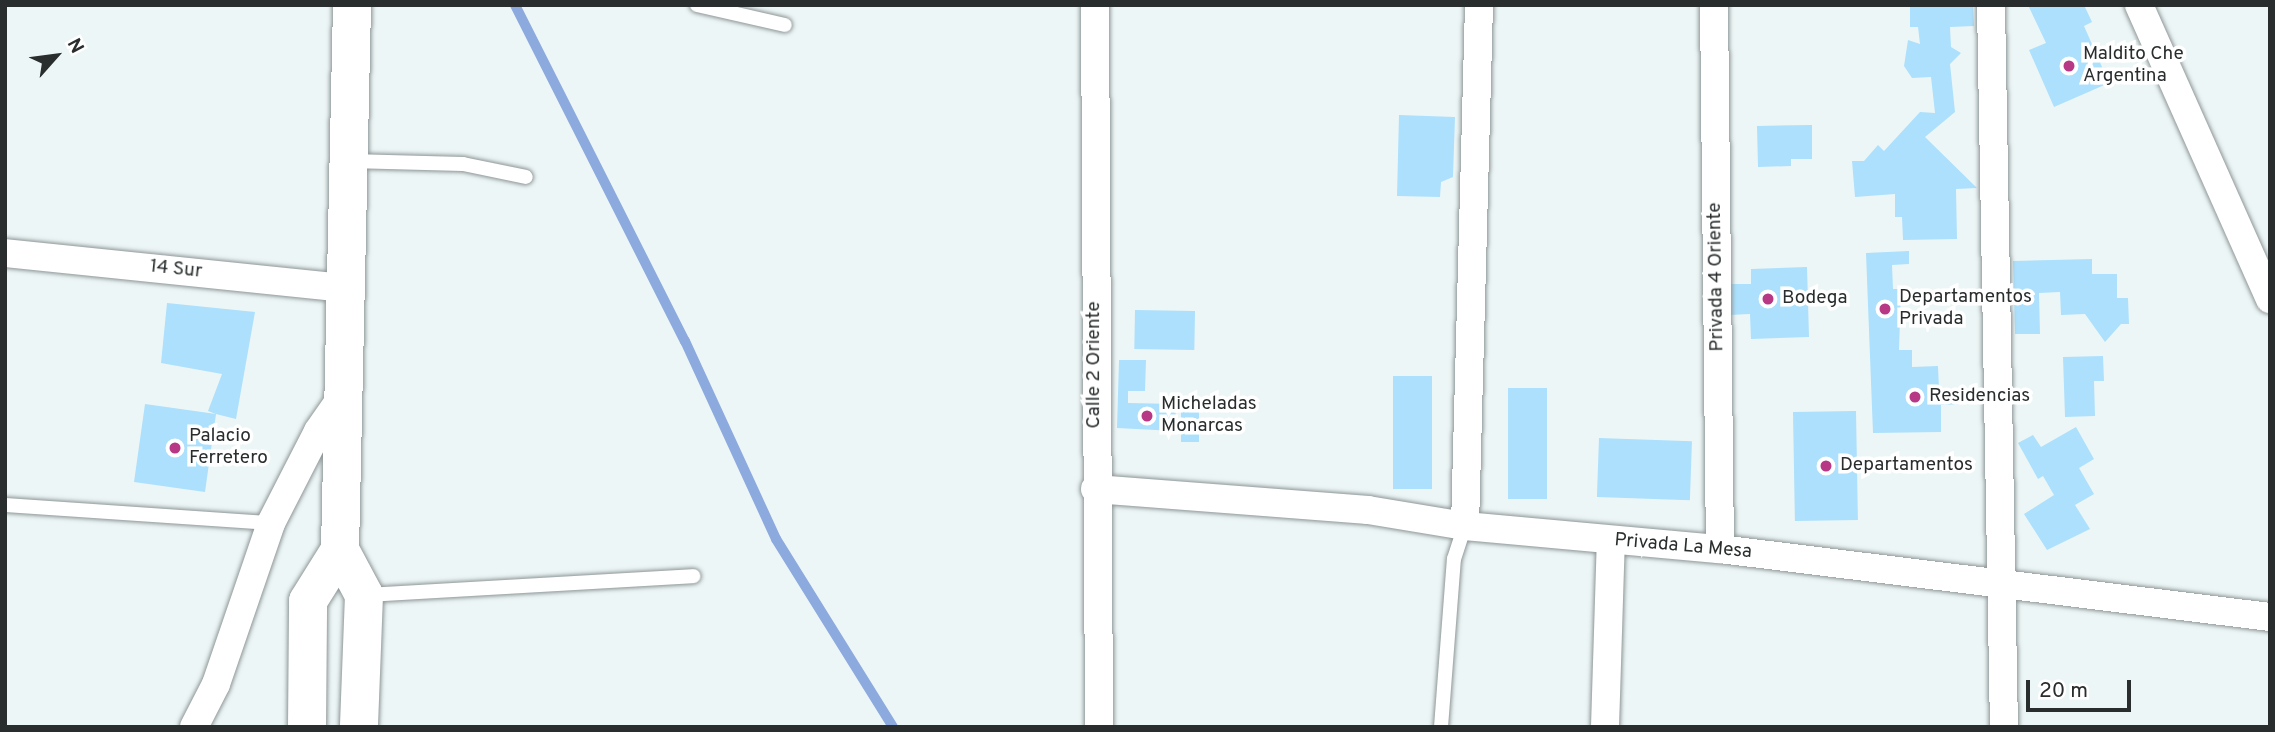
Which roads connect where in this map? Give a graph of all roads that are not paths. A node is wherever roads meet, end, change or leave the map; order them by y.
1 (352, 5) edge
2 (697, 5) edge
3 (1095, 5) edge
4 (1479, 5) edge
5 (1714, 5) edge
6 (1992, 5) edge
7 (2139, 5) edge
8 (785, 25) dead end
9 (349, 161) junction
10 (526, 177) dead end
11 (5, 253) edge
12 (346, 288) junction
13 (2270, 299) edge
14 (340, 399) junction
15 (1095, 489) junction
16 (5, 505) edge
17 (271, 523) junction
18 (1465, 526) junction
19 (1611, 541) junction
20 (1720, 549) junction
21 (340, 550) junction
22 (693, 576) dead end
23 (2002, 584) junction
24 (364, 595) junction
25 (2270, 617) edge
26 (216, 684) junction
27 (1099, 725) dead end
28 (194, 727) edge
29 (215, 727) edge
30 (307, 727) edge
31 (359, 727) edge
32 (1441, 727) edge
33 (1605, 727) edge
34 (2004, 727) edge

1 - 9 main road
2 - 8 lane
3 - 15 street, Calle 2 Oriente
4 - 18 street
5 - 20 street, Privada 4 Oriente
6 - 23 street
7 - 13 street
9 - 10 lane
9 - 12 main road
11 - 12 street, 14 Sur
12 - 14 main road
14 - 17 street
14 - 21 main road
15 - 18 street, Privada La Mesa
15 - 27 street, Calle 2 Oriente
16 - 17 lane
17 - 26 street
18 - 19 street, Privada La Mesa
18 - 32 lane
19 - 20 street, Privada La Mesa
19 - 33 street
20 - 23 street, Privada La Mesa
21 - 24 main road
21 - 30 main road
22 - 24 lane
23 - 25 street, Privada La Mesa
23 - 34 street
24 - 31 main road
26 - 28 street
26 - 29 street

